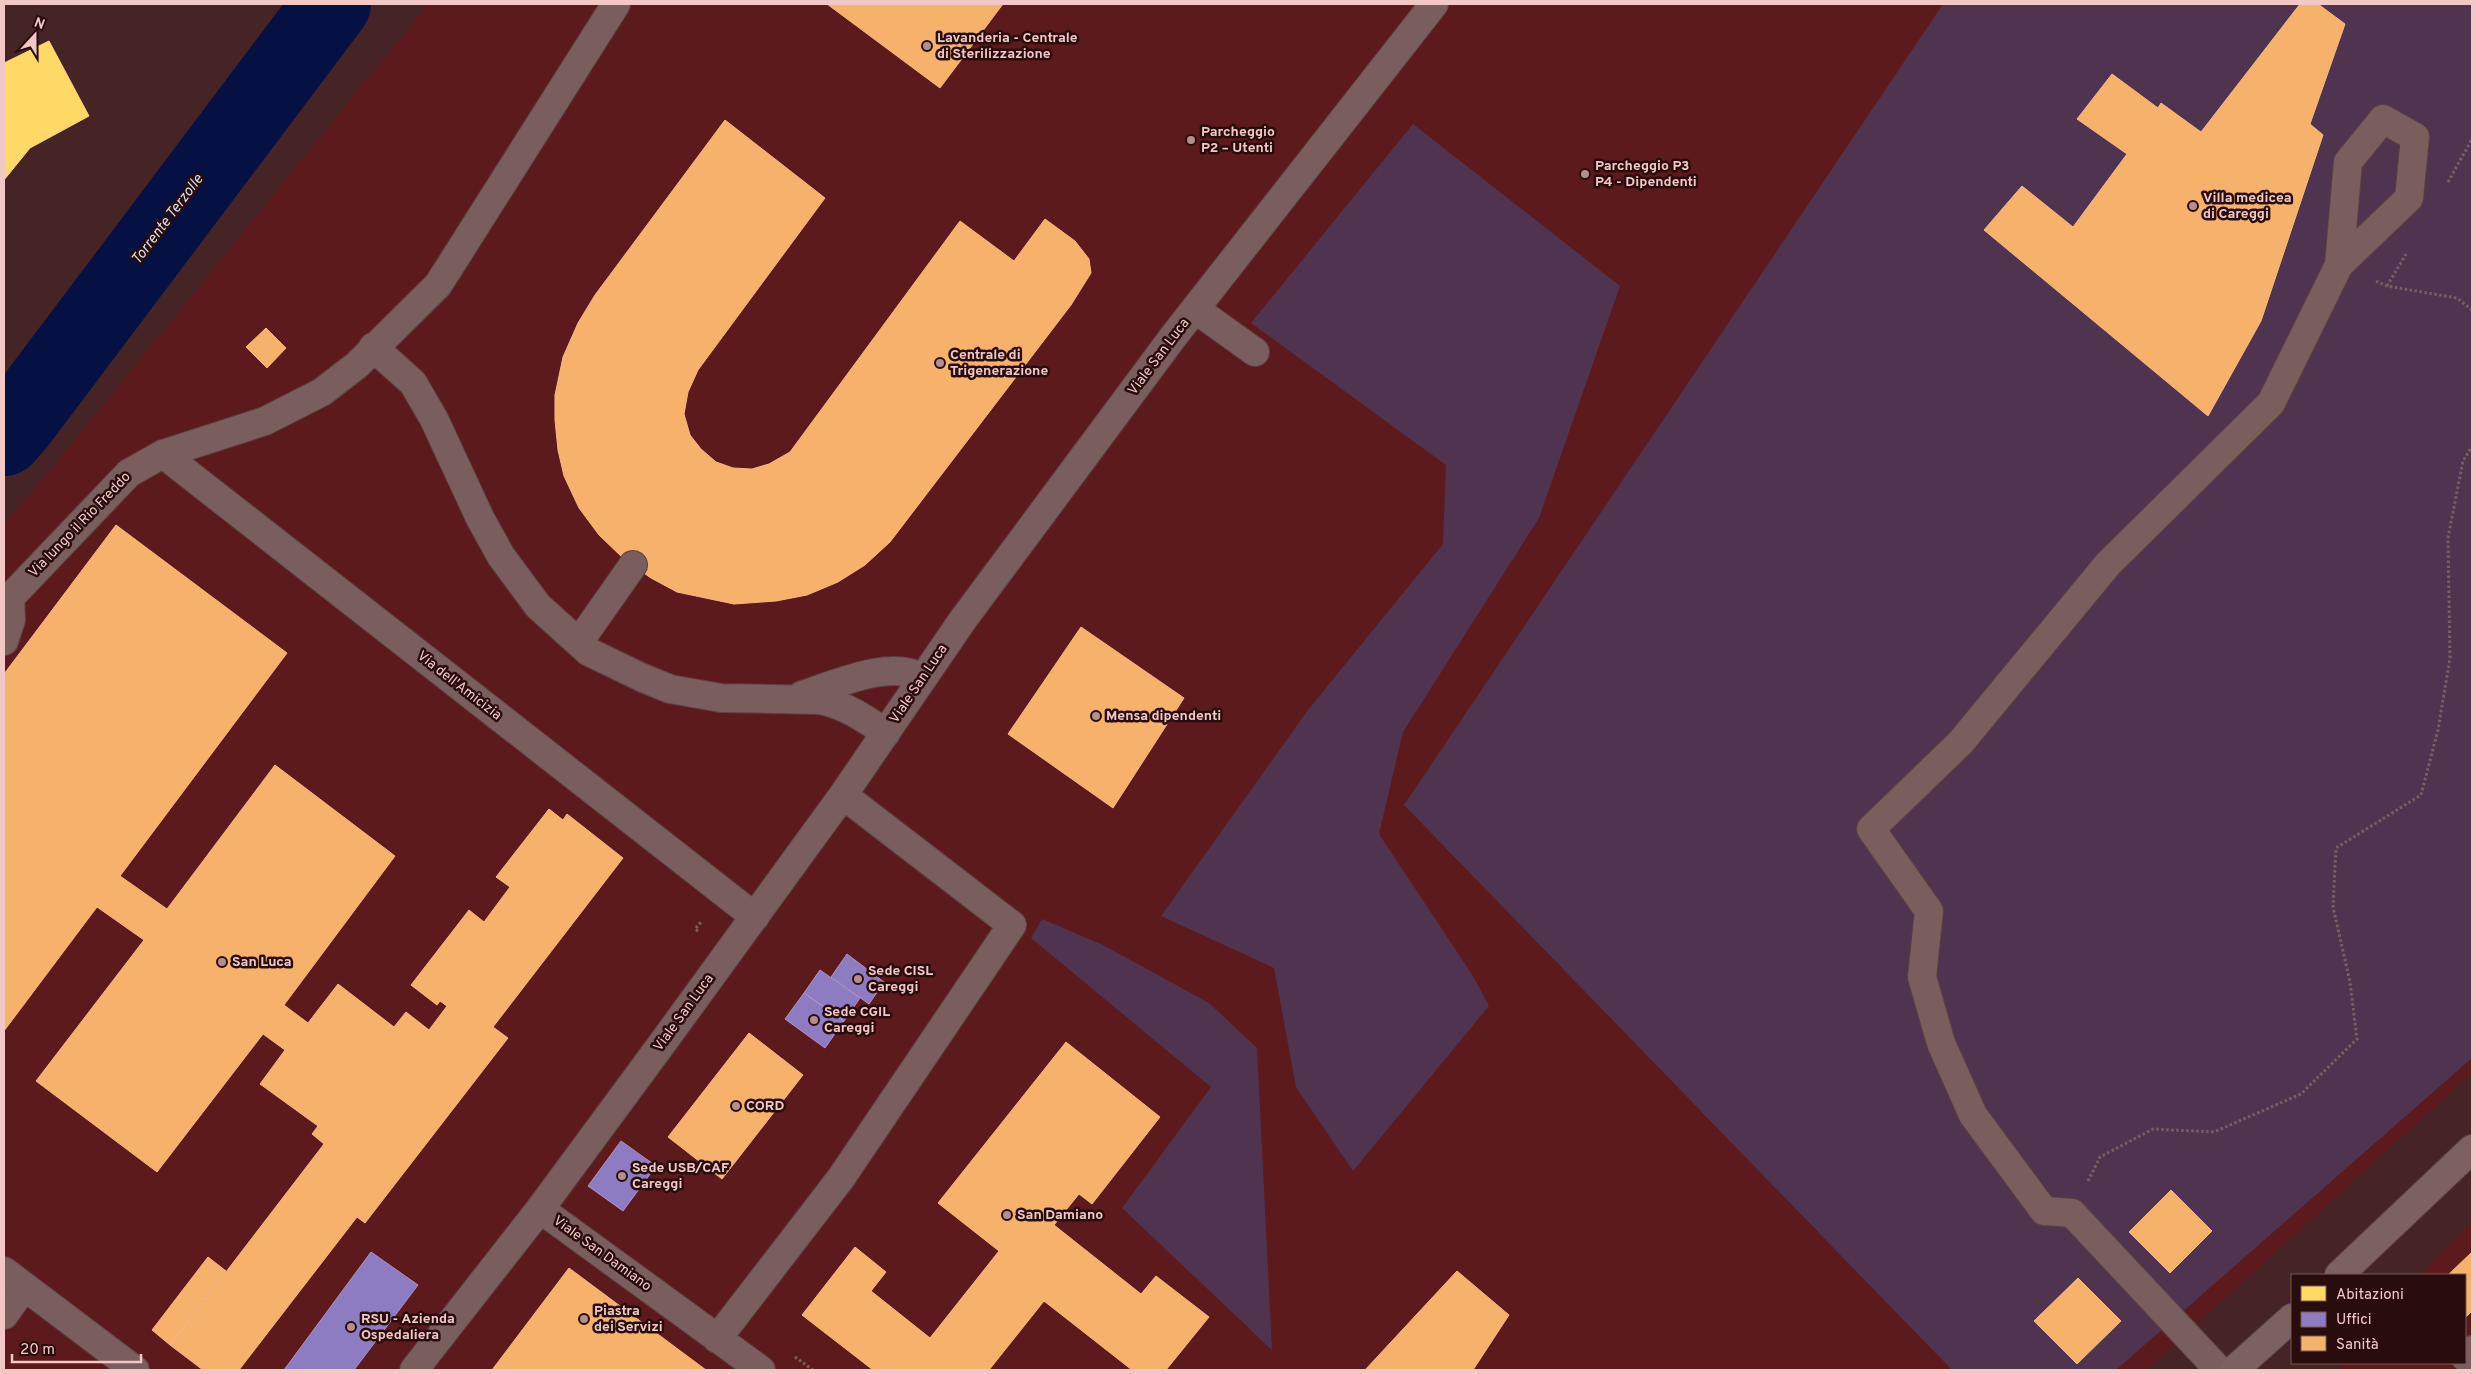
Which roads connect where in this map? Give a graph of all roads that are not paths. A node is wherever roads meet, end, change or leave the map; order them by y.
1 (616, 4) edge
2 (1434, 4) edge
3 (2339, 265) junction
4 (1196, 309) junction
5 (373, 348) junction
6 (1255, 352) dead end
7 (163, 454) junction
8 (633, 565) dead end
9 (7, 600) edge
10 (4, 641) edge
11 (579, 642) junction
12 (923, 678) junction
13 (789, 698) junction
14 (886, 733) junction
15 (843, 795) junction
16 (755, 917) junction
17 (2472, 1150) edge
18 (540, 1209) junction
19 (2342, 1274) edge
20 (14, 1279) edge
21 (4, 1314) edge
22 (2291, 1319) edge
23 (717, 1339) junction
24 (135, 1370) edge
25 (414, 1370) edge
26 (761, 1370) edge
27 (2219, 1370) edge
28 (2234, 1370) edge

1 - 5 lane, Via lungo il Rio Freddo
2 - 4 lane, Viale San Luca
3 - 3 lane
3 - 27 lane
4 - 6 lane
4 - 12 lane, Viale San Luca
5 - 7 lane, Via lungo il Rio Freddo
5 - 11 lane
7 - 9 lane, Via lungo il Rio Freddo
7 - 16 lane, Via dell'Amicizia
8 - 11 lane
9 - 10 lane
11 - 13 lane
12 - 13 lane
12 - 14 lane, Viale San Luca
13 - 14 lane
14 - 15 lane, Viale San Luca
15 - 16 lane, Viale San Luca
15 - 23 lane
16 - 18 lane, Viale San Luca
17 - 19 main road
18 - 23 lane, Viale San Damiano
18 - 25 lane, Viale San Luca
20 - 21 lane
20 - 24 lane
22 - 28 main road
23 - 26 lane, Viale San Damiano

